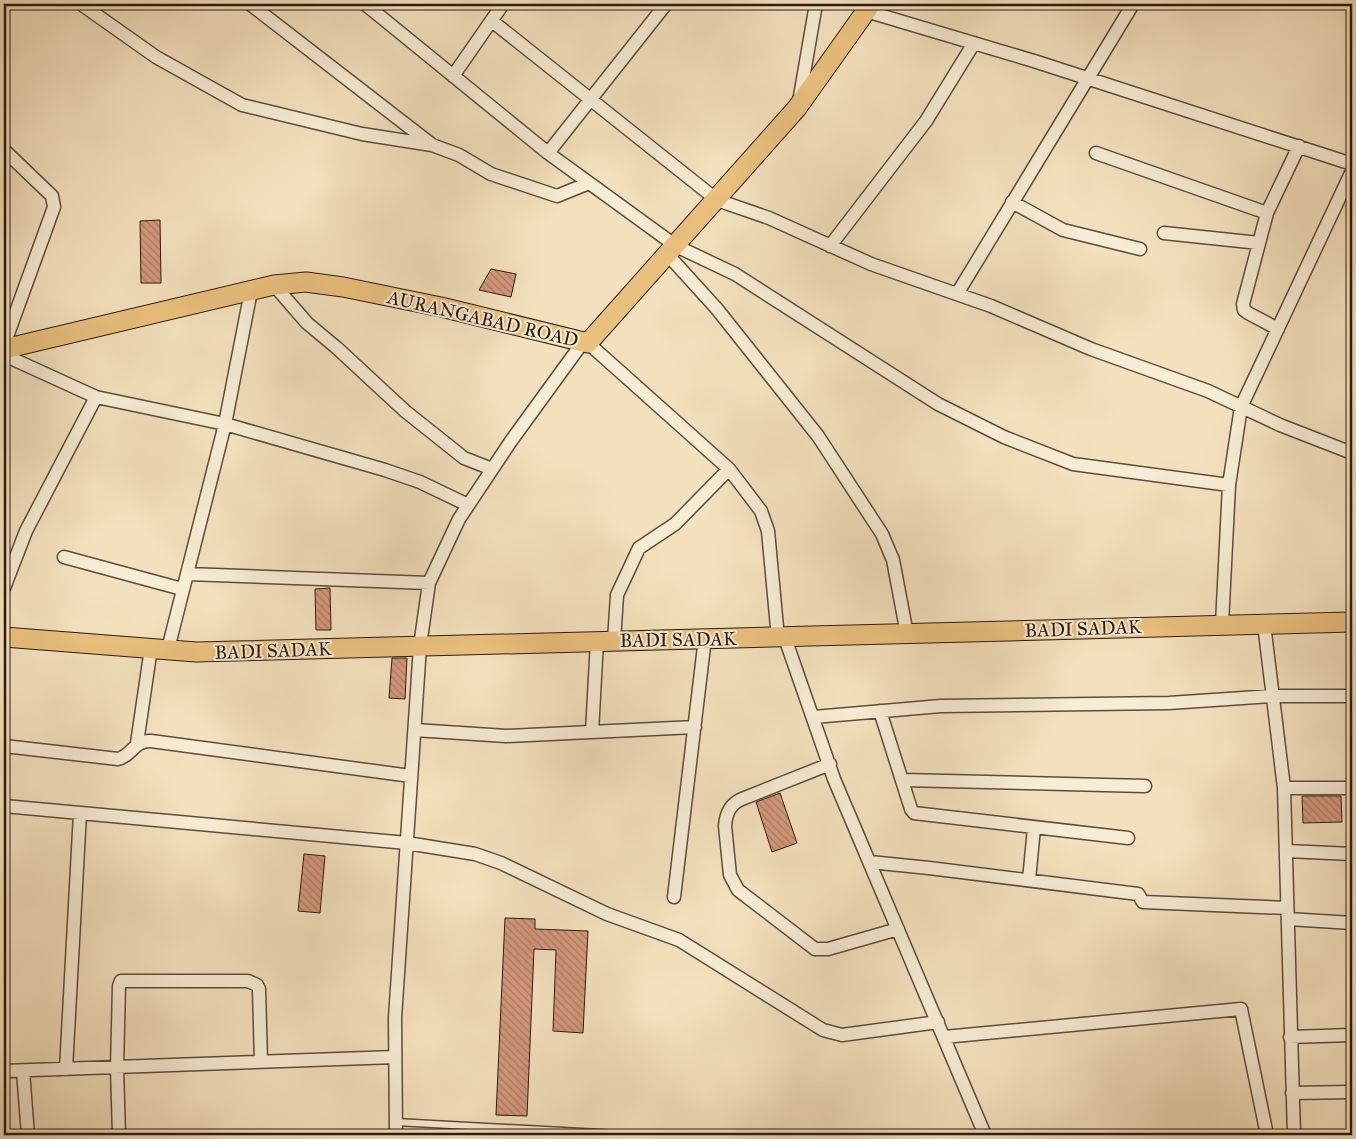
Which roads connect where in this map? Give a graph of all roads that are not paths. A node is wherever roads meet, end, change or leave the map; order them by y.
1 (81, 4) edge
2 (250, 4) edge
3 (364, 4) edge
4 (666, 4) edge
5 (816, 4) edge
6 (1133, 4) edge
7 (869, 7) edge
8 (496, 10) edge
9 (974, 43) junction
10 (453, 76) junction
11 (1086, 78) junction
12 (590, 100) junction
13 (798, 108) junction
14 (432, 145) junction
15 (1299, 146) junction
16 (4, 150) edge
17 (548, 153) junction
18 (1096, 153) dead end
19 (1352, 164) edge
20 (1352, 171) edge
21 (589, 183) junction
22 (717, 200) junction
23 (1012, 202) junction
24 (1268, 213) junction
25 (1164, 233) dead end
26 (1259, 243) junction
27 (830, 246) junction
28 (1140, 249) dead end
29 (672, 250) junction
30 (274, 286) junction
31 (251, 291) junction
32 (957, 294) junction
33 (1278, 329) junction
34 (586, 342) junction
35 (4, 345) edge
36 (4, 349) edge
37 (4, 355) edge
38 (96, 396) junction
39 (1241, 407) junction
40 (225, 424) junction
41 (1352, 453) edge
42 (729, 469) junction
43 (492, 470) junction
44 (1229, 485) junction
45 (468, 505) junction
46 (64, 557) dead end
47 (187, 574) junction
48 (429, 584) junction
49 (4, 588) edge
50 (182, 589) junction
51 (1352, 622) edge
52 (1222, 624) junction
53 (1264, 624) junction
54 (907, 634) junction
55 (4, 637) edge
56 (706, 638) junction
57 (782, 638) junction
58 (605, 641) junction
59 (420, 646) junction
60 (160, 648) junction
61 (1273, 696) junction
62 (1352, 696) edge
63 (880, 711) junction
64 (814, 717) junction
65 (695, 727) junction
66 (415, 730) junction
67 (592, 732) junction
68 (137, 743) junction
69 (4, 746) edge
70 (830, 764) junction
71 (411, 776) junction
72 (903, 780) junction
73 (1145, 786) dead end
74 (1284, 788) junction
75 (1352, 788) edge
76 (4, 806) edge
77 (80, 813) junction
78 (1034, 828) junction
79 (1128, 838) dead end
80 (407, 843) junction
81 (1287, 851) junction
82 (1352, 854) edge
83 (870, 862) junction
84 (1029, 880) junction
85 (674, 896) dead end
86 (1287, 914) junction
87 (1352, 923) edge
88 (898, 929) junction
89 (938, 1022) junction
90 (1352, 1035) edge
91 (944, 1036) junction
92 (1290, 1037) junction
93 (395, 1057) junction
94 (261, 1062) junction
95 (117, 1068) junction
96 (66, 1069) junction
97 (4, 1071) edge
98 (23, 1071) junction
99 (1352, 1092) edge
100 (1292, 1093) junction
101 (396, 1129) edge
102 (619, 1134) edge
103 (28, 1135) edge
104 (119, 1135) edge
105 (984, 1135) edge
106 (1267, 1135) edge
107 (1294, 1135) edge

1 - 14 street
2 - 14 street
3 - 10 street
4 - 12 street
5 - 13 street
6 - 11 street
7 - 9 street
7 - 13 main road, AURANGABAD ROAD
8 - 10 street
8 - 12 street
9 - 11 street
9 - 27 street
10 - 17 street
11 - 15 street
11 - 23 street
12 - 17 street
12 - 22 street
13 - 22 main road, AURANGABAD ROAD
14 - 21 street
15 - 19 street
15 - 24 street
16 - 35 street
17 - 21 street
18 - 24 street
20 - 33 street
21 - 29 street
22 - 27 street
22 - 29 main road, AURANGABAD ROAD
23 - 28 street
23 - 32 street
24 - 26 street
25 - 26 street
26 - 33 street
27 - 32 street
29 - 34 main road, AURANGABAD ROAD
29 - 44 street
29 - 54 street
30 - 31 main road, AURANGABAD ROAD
30 - 34 main road, AURANGABAD ROAD
30 - 43 street
31 - 36 main road, AURANGABAD ROAD
31 - 40 street
32 - 39 street
33 - 39 street
34 - 42 street
34 - 43 street
37 - 38 street
38 - 40 street
38 - 49 street
39 - 41 street
39 - 44 street
40 - 45 street
40 - 47 street
42 - 57 street
42 - 58 street
43 - 45 street
44 - 52 street
45 - 48 street
46 - 50 street
47 - 48 street
47 - 50 street
48 - 59 street
50 - 60 street
51 - 53 main road, BADI SADAK
52 - 53 main road, BADI SADAK
52 - 54 main road, BADI SADAK
53 - 61 street
54 - 57 main road, BADI SADAK
55 - 60 main road, BADI SADAK
56 - 57 main road, BADI SADAK
56 - 58 main road, BADI SADAK
56 - 65 street
57 - 64 street
58 - 59 main road, BADI SADAK
58 - 67 street
59 - 60 main road, BADI SADAK
59 - 66 street
60 - 68 street
61 - 62 street
61 - 63 street
61 - 74 street
63 - 64 street
63 - 72 street
64 - 70 street
65 - 67 street
65 - 85 street
66 - 67 street
66 - 71 street
68 - 69 street
68 - 71 street
70 - 83 street
70 - 88 street
71 - 80 street
72 - 73 street
72 - 78 street
74 - 75 street
74 - 81 street
76 - 77 street
77 - 80 street
77 - 96 street
78 - 79 street
78 - 84 street
80 - 89 street
80 - 93 street
81 - 82 street
81 - 86 street
83 - 84 street
83 - 88 street
84 - 86 street
86 - 87 street
86 - 92 street
88 - 89 street
89 - 91 street
90 - 92 street
91 - 105 street
91 - 106 street
92 - 100 street
93 - 94 street
93 - 101 street
94 - 95 street
94 - 95 street
95 - 96 street
95 - 104 street
96 - 98 street
97 - 98 street
98 - 103 street
99 - 100 street
100 - 107 street
101 - 102 lane

